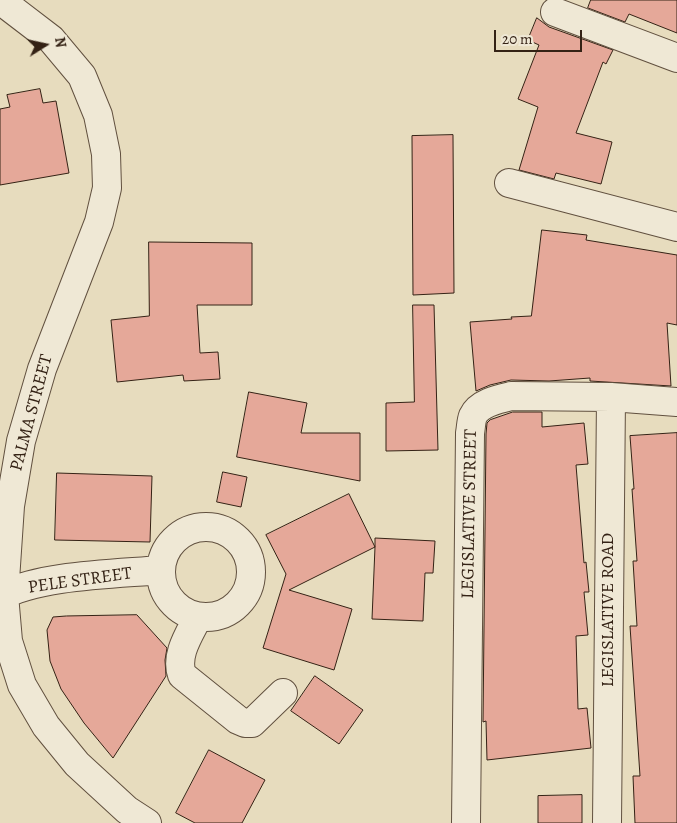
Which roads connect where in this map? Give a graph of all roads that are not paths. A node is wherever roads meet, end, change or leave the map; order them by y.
1 (0, 0) edge
2 (555, 12) dead end
3 (677, 58) edge
4 (509, 183) dead end
5 (677, 227) edge
6 (611, 397) junction
7 (677, 402) edge
8 (161, 570) junction
9 (2, 596) edge
10 (198, 617) junction
11 (282, 693) dead end
12 (147, 823) edge
13 (466, 823) edge
14 (607, 823) edge

1 - 9 street, PALMA STREET
2 - 3 street
4 - 5 street
6 - 7 street, LEGISLATIVE STREET
6 - 13 street, LEGISLATIVE STREET
6 - 14 street, LEGISLATIVE ROAD
8 - 9 street, PELE STREET
8 - 10 street
8 - 10 street
9 - 12 street, PALMA STREET
10 - 11 street

